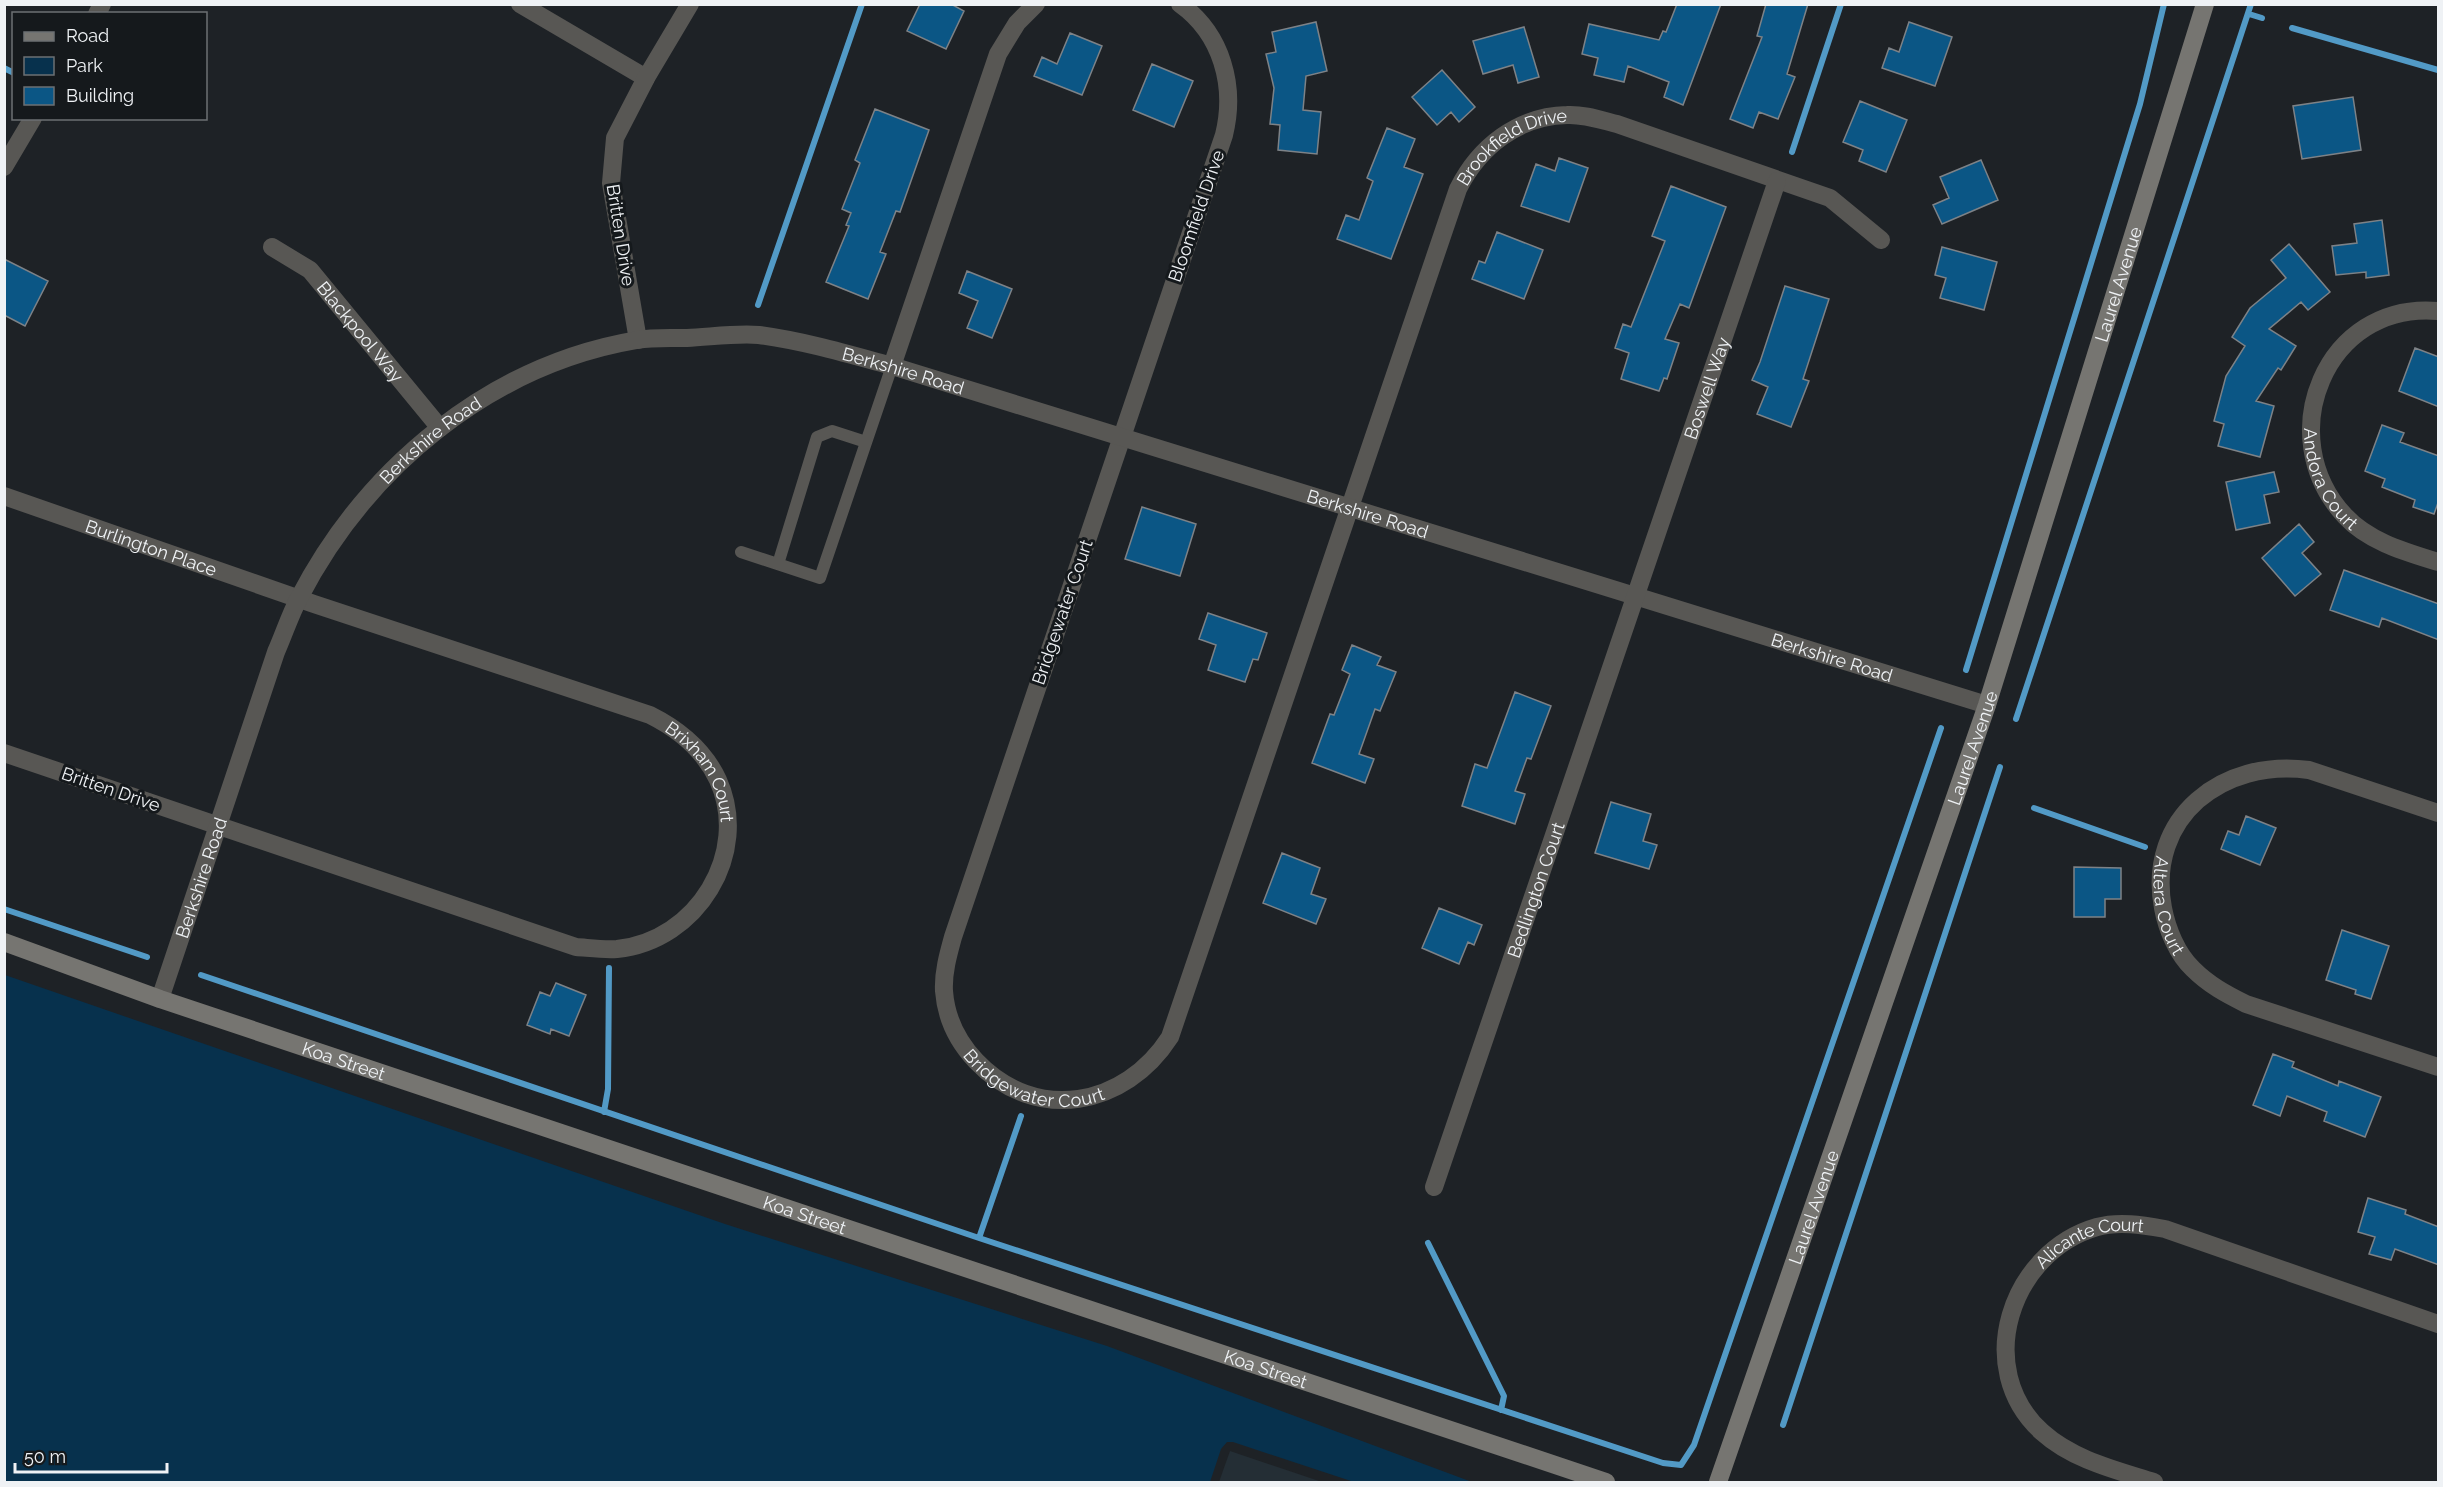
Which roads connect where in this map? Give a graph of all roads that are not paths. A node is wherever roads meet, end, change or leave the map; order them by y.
1 (520, 4) edge
2 (690, 4) edge
3 (1036, 4) edge
4 (1180, 4) edge
5 (2205, 4) edge
6 (646, 78) junction
7 (32, 120) edge
8 (4, 167) edge
9 (1777, 181) junction
10 (1881, 240) dead end
11 (272, 247) dead end
12 (2439, 311) edge
13 (638, 340) junction
14 (892, 366) junction
15 (440, 428) junction
16 (1122, 437) junction
17 (866, 442) junction
18 (4, 496) edge
19 (1351, 508) junction
20 (741, 552) dead end
21 (2439, 562) edge
22 (778, 564) junction
23 (1636, 595) junction
24 (299, 598) junction
25 (1988, 705) junction
26 (4, 753) edge
27 (2439, 813) edge
28 (217, 825) junction
29 (4, 942) edge
30 (160, 999) junction
31 (2439, 1067) edge
32 (1434, 1187) dead end
33 (2439, 1324) edge
34 (1606, 1482) edge
35 (1718, 1482) edge
36 (2154, 1482) edge

1 - 6 street
2 - 6 street, Britten Drive
3 - 14 street
4 - 16 street, Bloomfield Drive
5 - 25 main road, Laurel Avenue
6 - 13 street, Britten Drive
7 - 8 street
9 - 10 street, Brookfield Drive
9 - 19 street, Brookfield Drive
9 - 23 street, Boswell Way
11 - 15 street, Blackpool Way
12 - 21 street, Andora Court
13 - 14 street, Berkshire Road
13 - 15 street, Berkshire Road
14 - 16 street, Berkshire Road
14 - 17 lane
15 - 24 street, Berkshire Road
16 - 19 street, Berkshire Road
16 - 19 street, Bridgewater Court
17 - 22 lane
17 - 22 lane
18 - 24 street, Burlington Place
19 - 23 street, Berkshire Road
20 - 22 lane
23 - 25 street, Berkshire Road
23 - 32 street, Bedlington Court
24 - 28 street, Berkshire Road
24 - 28 street, Brixham Court
25 - 35 main road, Laurel Avenue
26 - 28 street, Britten Drive
27 - 31 street, Altera Court
28 - 30 street, Berkshire Road
29 - 30 main road, Koa Street
30 - 34 main road, Koa Street
33 - 36 street, Alicante Court

